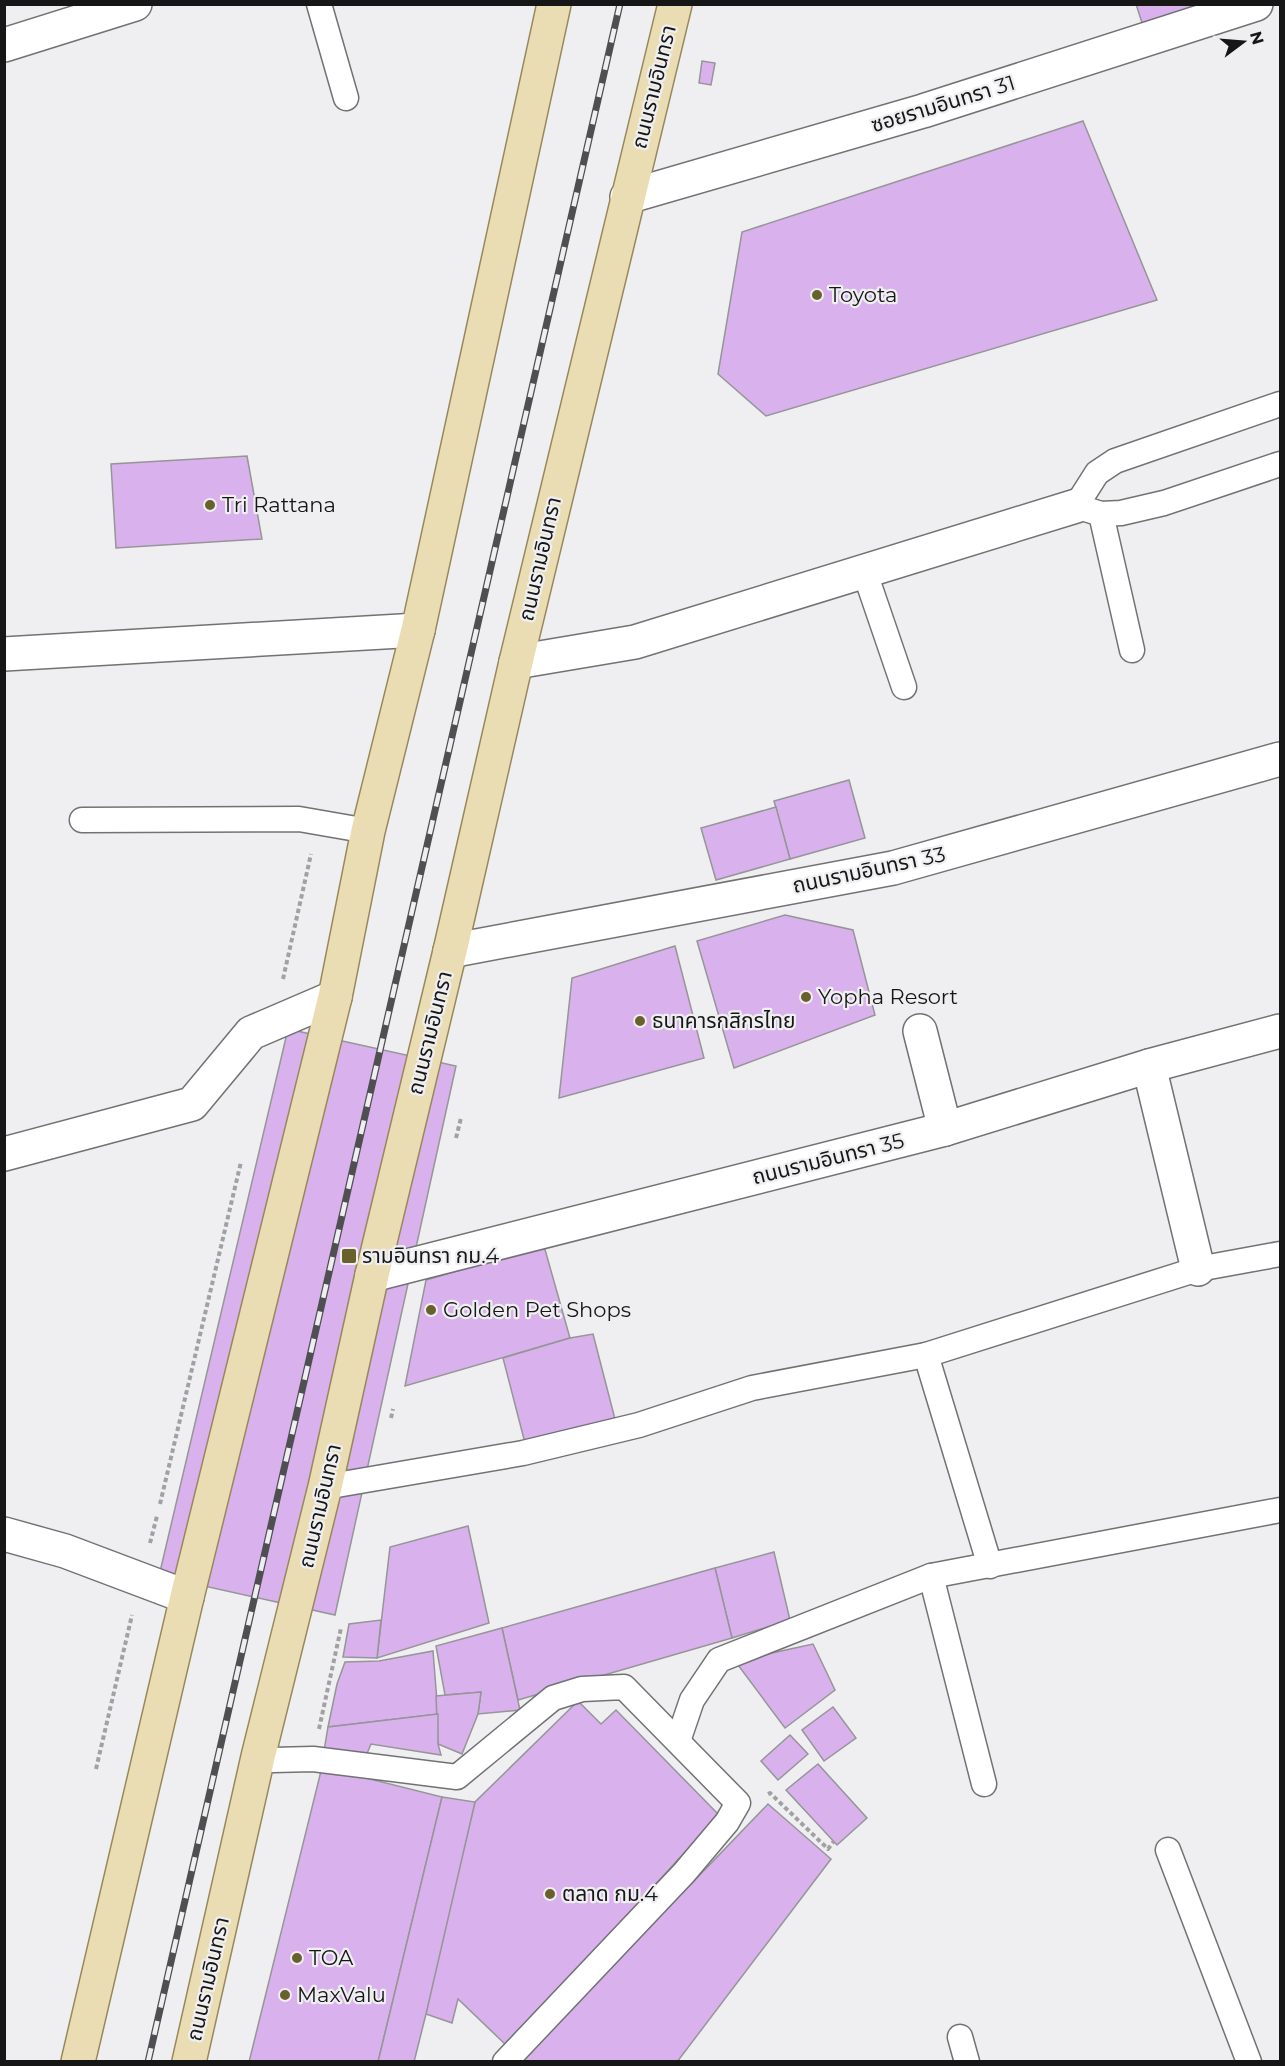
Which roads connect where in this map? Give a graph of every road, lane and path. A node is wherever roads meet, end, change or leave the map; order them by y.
1 (135, 4) edge
2 (319, 4) edge
3 (554, 4) edge
4 (675, 4) edge
5 (1256, 4) edge
6 (4, 45) edge
7 (346, 98) dead end
8 (627, 197) junction
9 (1281, 404) edge
10 (1281, 464) edge
11 (1088, 510) junction
12 (864, 570) junction
13 (418, 630) junction
14 (1132, 650) dead end
15 (4, 654) edge
16 (516, 662) junction
17 (904, 687) dead end
18 (1281, 759) edge
19 (82, 820) dead end
20 (318, 821) junction
21 (368, 831) junction
22 (450, 951) junction
23 (282, 987) dead end
24 (335, 997) junction
25 (920, 1031) dead end
26 (1281, 1031) edge
27 (1149, 1066) junction
28 (461, 1118) dead end
29 (945, 1129) junction
30 (456, 1138) dead end
31 (4, 1154) edge
32 (241, 1162) dead end
33 (1281, 1254) edge
34 (1198, 1269) junction
35 (372, 1275) junction
36 (926, 1355) junction
37 (393, 1409) dead end
38 (391, 1418) dead end
39 (325, 1487) junction
40 (160, 1504) dead end
41 (1281, 1510) edge
42 (4, 1534) edge
43 (990, 1566) junction
44 (931, 1576) junction
45 (187, 1597) junction
46 (133, 1612) dead end
47 (341, 1628) dead end
48 (678, 1741) junction
49 (258, 1757) junction
50 (313, 1759) junction
51 (96, 1768) dead end
52 (984, 1784) dead end
53 (738, 1803) junction
54 (834, 1841) dead end
55 (1168, 1850) dead end
56 (960, 2037) dead end
57 (78, 2061) edge
58 (189, 2061) edge
59 (505, 2061) edge
60 (967, 2061) edge
61 (1249, 2061) edge

1 - 6 street
2 - 7 lane
3 - 13 main road
4 - 8 main road, ถนนรามอินทรา
5 - 8 street, ซอยรามอินทรา 31
8 - 16 main road, ถนนรามอินทรา
9 - 11 lane
10 - 11 lane
11 - 12 street
11 - 14 lane
12 - 16 street
12 - 17 lane
13 - 15 street
13 - 21 main road
16 - 22 main road, ถนนรามอินทรา
18 - 22 street, ถนนรามอินทรา 33
19 - 20 lane
20 - 21 lane
20 - 23 path
21 - 24 main road
22 - 35 main road, ถนนรามอินทรา
24 - 31 street
24 - 45 main road
25 - 29 street
26 - 27 street, ถนนรามอินทรา 35
27 - 29 street, ถนนรามอินทรา 35
27 - 34 street
28 - 30 path
29 - 35 street, ถนนรามอินทรา 35
32 - 40 path
33 - 34 lane
34 - 36 lane
35 - 39 main road, ถนนรามอินทรา
36 - 39 lane
36 - 43 lane
37 - 38 path
39 - 49 main road, ถนนรามอินทรา
41 - 43 lane
42 - 45 street
43 - 44 lane
44 - 48 lane
44 - 52 lane
45 - 57 main road
46 - 51 path
47 - 50 path
48 - 50 lane
48 - 53 lane
49 - 50 lane
49 - 58 main road, ถนนรามอินทรา
53 - 54 path
53 - 59 lane
55 - 61 lane
56 - 60 lane

